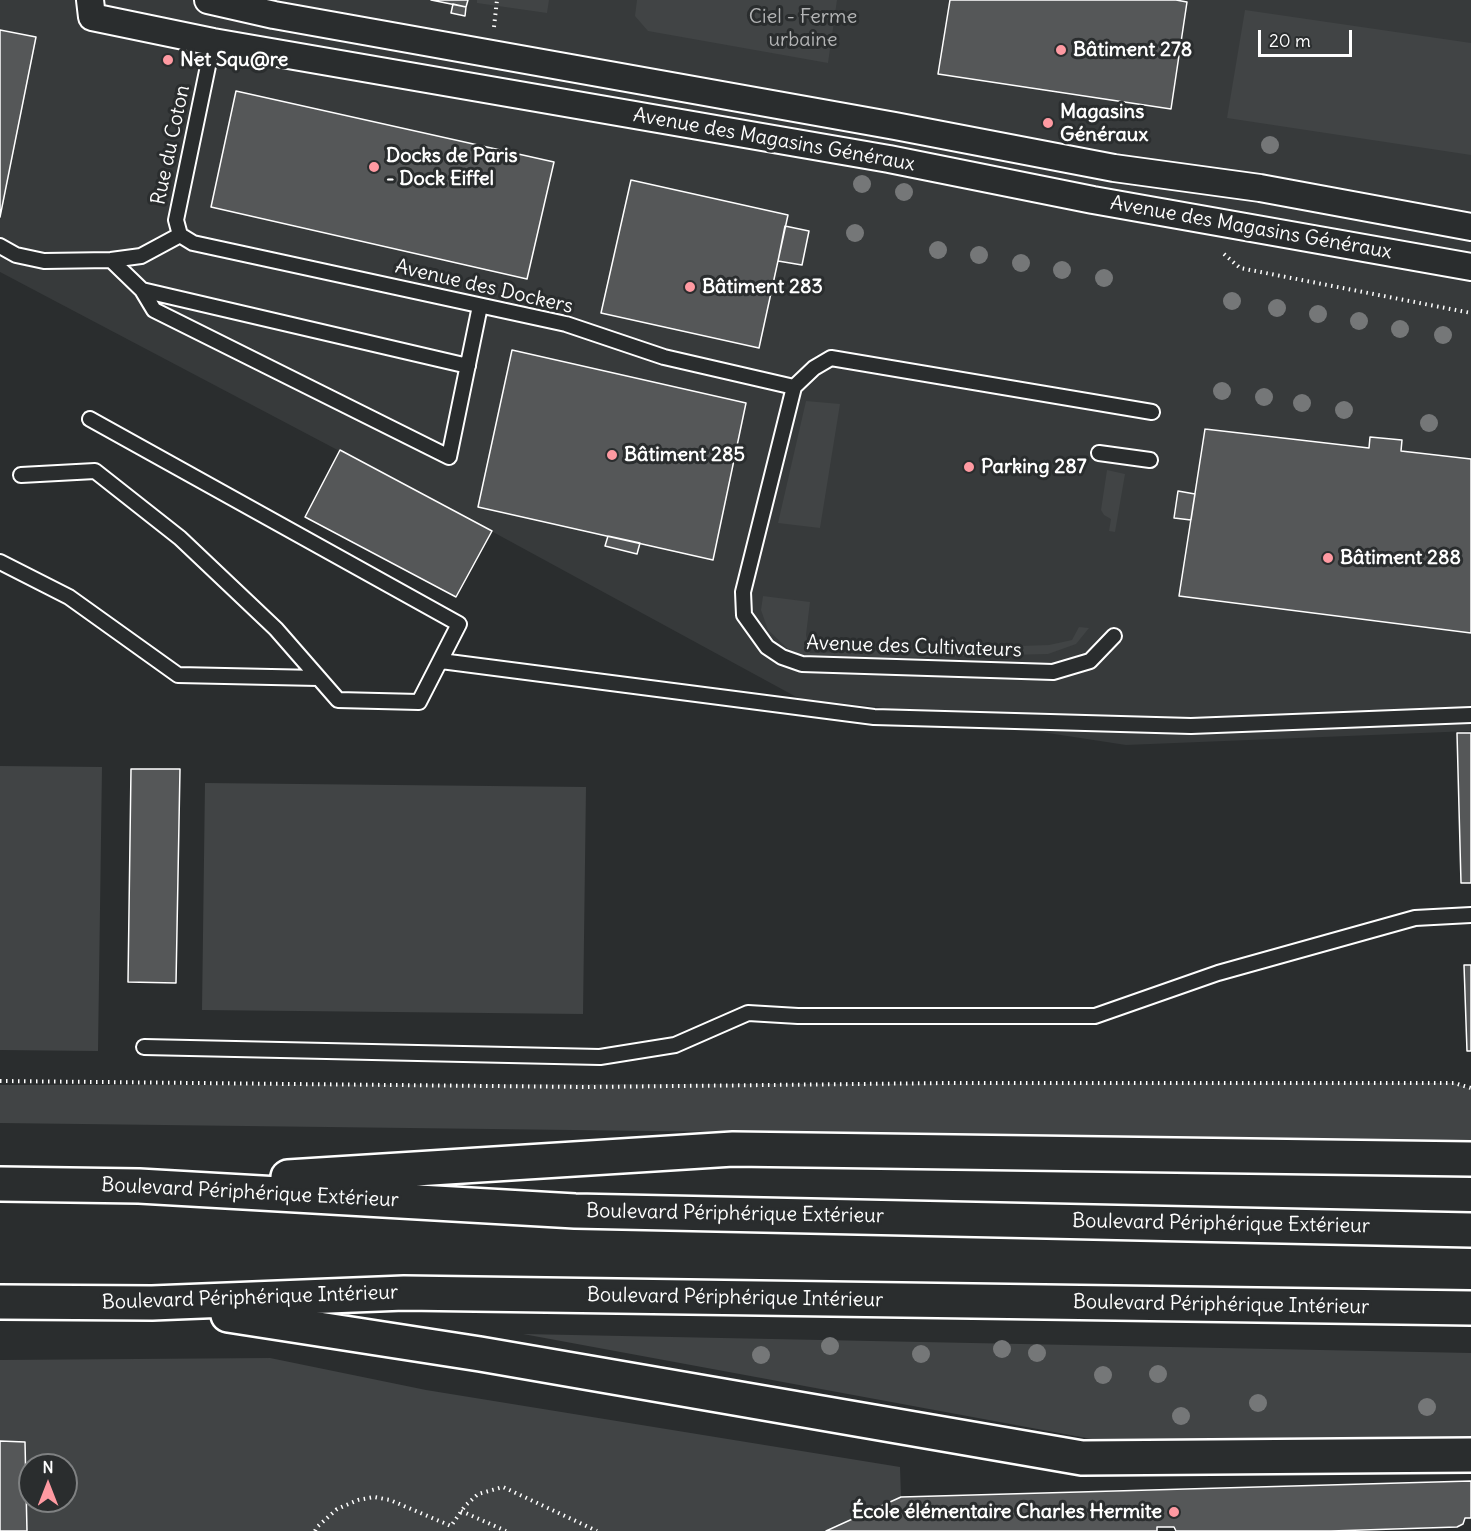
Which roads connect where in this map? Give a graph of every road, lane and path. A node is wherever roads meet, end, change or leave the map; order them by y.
1 (90, 0) edge
2 (208, 0) edge
3 (213, 42) junction
4 (1471, 227) edge
5 (180, 235) junction
6 (0, 246) edge
7 (1223, 253) dead end
8 (111, 260) junction
9 (1471, 267) edge
10 (142, 290) junction
11 (480, 306) junction
12 (1471, 313) edge
13 (468, 366) junction
14 (794, 387) junction
15 (1152, 412) dead end
16 (90, 419) dead end
17 (1099, 453) dead end
18 (1150, 460) dead end
19 (21, 475) dead end
20 (0, 562) edge
21 (1114, 636) dead end
22 (441, 661) junction
23 (318, 678) junction
24 (1471, 715) edge
25 (1471, 915) edge
26 (144, 1047) dead end
27 (0, 1081) edge
28 (1471, 1088) edge
29 (1471, 1159) edge
30 (0, 1184) edge
31 (140, 1186) junction
32 (1471, 1230) edge
33 (0, 1302) edge
34 (152, 1303) junction
35 (1471, 1308) edge
36 (1471, 1455) edge
37 (461, 1511) junction
38 (315, 1531) edge
39 (506, 1531) edge
40 (597, 1531) edge

1 - 3 street, Avenue des Magasins Généraux
2 - 4 street, Avenue des Magasins Généraux
3 - 5 lane, Rue du Coton
3 - 9 street, Avenue des Magasins Généraux
5 - 8 lane
5 - 11 lane, Avenue des Dockers
6 - 8 lane
7 - 12 path
8 - 10 lane
10 - 13 lane
10 - 13 lane
11 - 13 lane
11 - 14 lane, Avenue des Dockers
14 - 15 lane
14 - 21 lane, Avenue des Cultivateurs
16 - 22 lane
17 - 18 lane
19 - 23 lane
20 - 23 lane
22 - 23 lane
22 - 24 lane
25 - 26 lane
27 - 28 path
29 - 31 highway
30 - 31 highway, Boulevard Périphérique Extérieur
31 - 32 highway, Boulevard Périphérique Extérieur
33 - 34 highway, Boulevard Périphérique Intérieur
34 - 35 highway, Boulevard Périphérique Intérieur
34 - 36 highway
37 - 38 path
37 - 39 path
37 - 40 path

